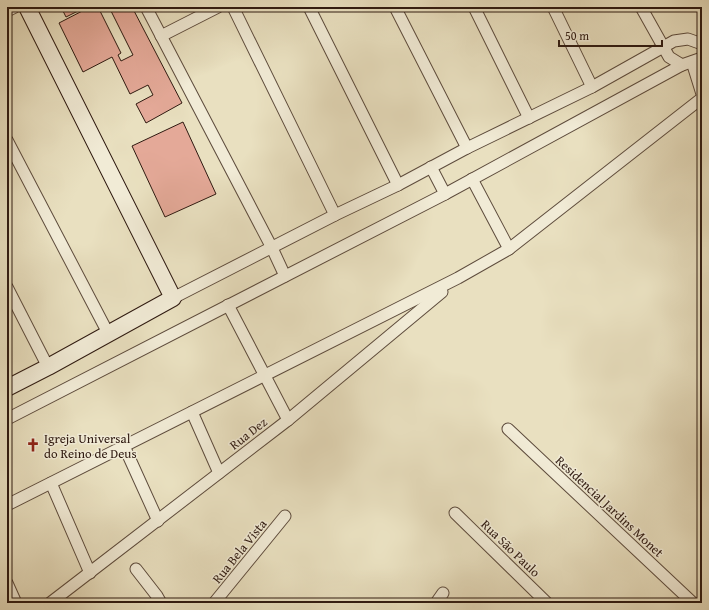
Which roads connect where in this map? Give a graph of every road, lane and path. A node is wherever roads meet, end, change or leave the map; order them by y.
1 (15, 7) edge
2 (27, 7) edge
3 (146, 7) edge
4 (218, 7) edge
5 (233, 7) edge
6 (308, 7) edge
7 (395, 7) edge
8 (474, 7) edge
9 (553, 7) edge
10 (641, 7) edge
11 (7, 11) edge
12 (160, 36) junction
13 (702, 44) edge
14 (664, 47) junction
15 (692, 62) edge
16 (592, 87) junction
17 (702, 94) edge
18 (702, 98) edge
19 (529, 118) junction
20 (7, 140) edge
21 (467, 148) junction
22 (431, 167) junction
23 (472, 179) junction
24 (398, 185) junction
25 (445, 194) junction
26 (335, 215) junction
27 (272, 248) junction
28 (509, 249) junction
29 (285, 276) junction
30 (458, 278) junction
31 (7, 287) edge
32 (173, 298) junction
33 (228, 305) junction
34 (108, 333) junction
35 (48, 367) junction
36 (265, 377) junction
37 (7, 388) edge
38 (192, 412) junction
39 (7, 419) edge
40 (288, 420) junction
41 (508, 429) dead end
42 (124, 446) junction
43 (219, 473) junction
44 (51, 483) junction
45 (7, 505) edge
46 (455, 513) dead end
47 (285, 516) dead end
48 (158, 521) junction
49 (136, 569) dead end
50 (90, 573) junction
51 (7, 583) edge
52 (443, 592) dead end
53 (16, 603) edge
54 (50, 603) edge
55 (161, 603) edge
56 (214, 603) edge
57 (436, 603) edge
58 (547, 603) edge
59 (693, 603) edge

1 - 11 street
2 - 32 street
3 - 12 street
4 - 12 street
5 - 26 street
6 - 24 street
7 - 21 street
8 - 19 street
9 - 16 street
10 - 14 street
12 - 27 street
13 - 14 street
14 - 15 street
14 - 16 street
15 - 17 street
15 - 23 street
16 - 19 street
18 - 28 street
19 - 21 street
20 - 34 street
21 - 22 street
22 - 24 street
22 - 25 street
23 - 25 street
23 - 28 street
24 - 26 street
25 - 29 street
26 - 27 street
27 - 29 street
27 - 32 street
28 - 30 street
29 - 33 street
30 - 36 street
30 - 40 street, Rua Dez
31 - 35 street
32 - 34 street
33 - 36 street
33 - 39 street
34 - 35 street
35 - 37 street
36 - 38 street
36 - 40 street
38 - 42 street
38 - 43 street
40 - 43 street, Rua Dez
41 - 59 street, Residencial Jardins Monet
42 - 44 street
42 - 48 street
43 - 48 street, Rua Dez
44 - 45 street
44 - 50 street
46 - 58 street, Rua São Paulo
47 - 56 street, Rua Bela Vista
48 - 50 street, Rua Dez
49 - 55 street
50 - 54 street, Rua Dez
51 - 53 street
52 - 57 street

